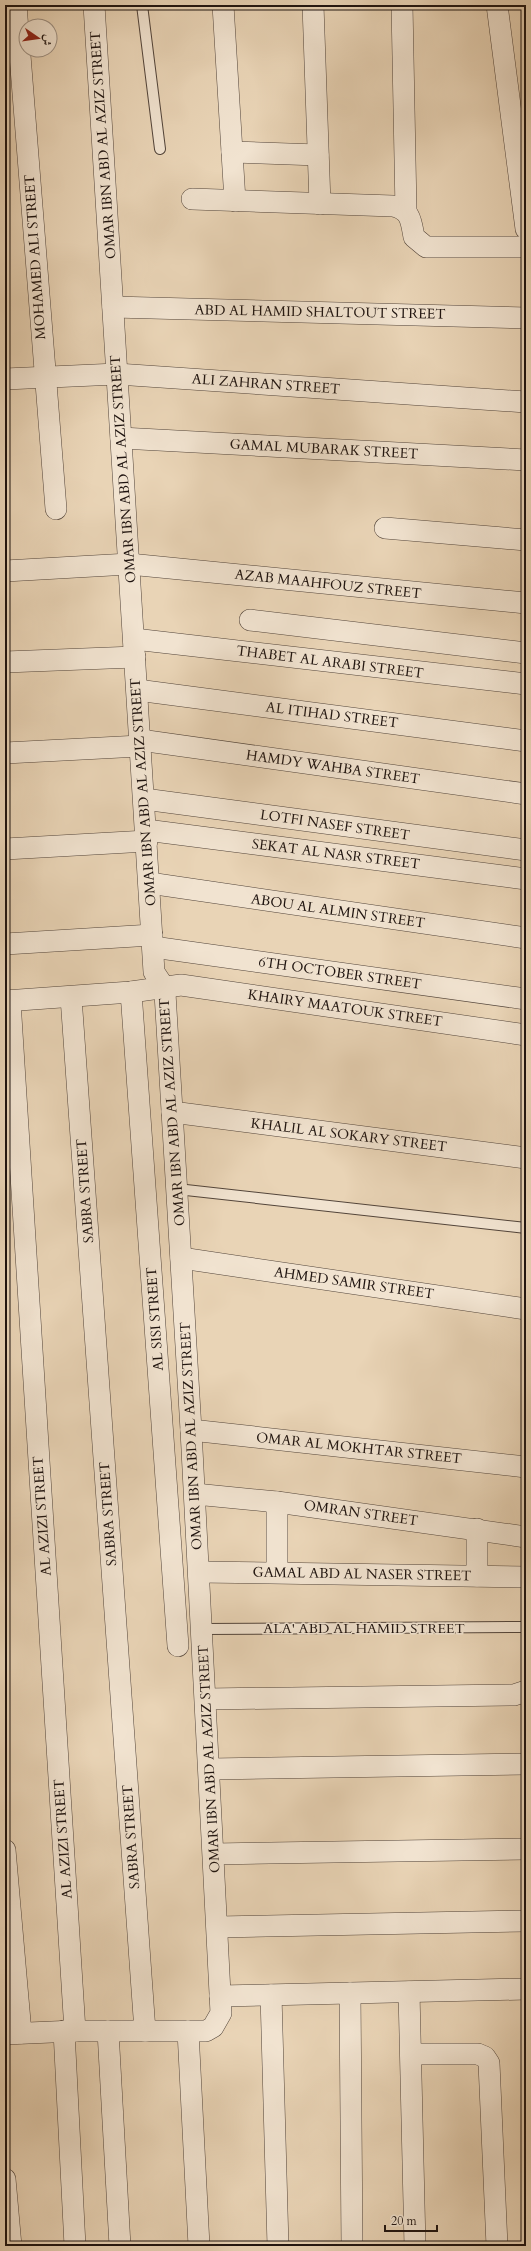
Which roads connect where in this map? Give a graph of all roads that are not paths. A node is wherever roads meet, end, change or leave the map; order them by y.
1 (16, 5) edge
2 (94, 5) edge
3 (142, 5) edge
4 (223, 5) edge
5 (313, 5) edge
6 (402, 5) edge
7 (497, 5) edge
8 (160, 149) dead end
9 (232, 152) junction
10 (318, 155) junction
11 (192, 199) dead end
12 (235, 201) junction
13 (320, 204) junction
14 (406, 211) junction
15 (526, 229) edge
16 (526, 247) edge
17 (113, 308) junction
18 (526, 318) edge
19 (117, 374) junction
20 (44, 377) junction
21 (5, 379) edge
22 (526, 402) edge
23 (121, 438) junction
24 (526, 460) edge
25 (56, 509) dead end
26 (385, 528) dead end
27 (526, 540) edge
28 (129, 564) junction
29 (5, 571) edge
30 (526, 603) edge
31 (250, 620) dead end
32 (134, 648) junction
33 (526, 653) edge
34 (5, 662) edge
35 (526, 684) edge
36 (137, 690) junction
37 (526, 741) edge
38 (140, 743) junction
39 (5, 753) edge
40 (526, 794) edge
41 (144, 799) junction
42 (146, 836) junction
43 (5, 849) edge
44 (526, 850) edge
45 (526, 879) edge
46 (149, 883) junction
47 (526, 938) edge
48 (153, 941) junction
49 (5, 944) edge
50 (164, 988) junction
51 (131, 992) junction
52 (71, 998) junction
53 (526, 998) edge
54 (8, 1001) edge
55 (526, 1035) edge
56 (172, 1112) junction
57 (526, 1158) edge
58 (177, 1189) junction
59 (526, 1228) edge
60 (181, 1258) junction
61 (526, 1309) edge
62 (191, 1430) junction
63 (526, 1467) edge
64 (195, 1494) junction
65 (277, 1502) junction
66 (477, 1529) junction
67 (526, 1537) edge
68 (199, 1572) junction
69 (277, 1572) junction
70 (477, 1576) junction
71 (526, 1577) edge
72 (526, 1627) edge
73 (202, 1629) junction
74 (178, 1646) dead end
75 (526, 1691) edge
76 (206, 1699) junction
77 (526, 1764) edge
78 (210, 1770) junction
79 (526, 1849) edge
80 (5, 1850) edge
81 (214, 1854) junction
82 (526, 1921) edge
83 (218, 1927) junction
84 (526, 1989) edge
85 (409, 1992) junction
86 (350, 1993) junction
87 (271, 1995) junction
88 (220, 1996) junction
89 (69, 2031) junction
90 (108, 2031) junction
91 (145, 2031) junction
92 (188, 2031) junction
93 (13, 2034) edge
94 (410, 2054) junction
95 (5, 2179) edge
96 (11, 2246) edge
97 (75, 2246) edge
98 (120, 2246) edge
99 (199, 2246) edge
100 (278, 2246) edge
101 (352, 2246) edge
102 (414, 2246) edge
103 (497, 2246) edge

1 - 20 street, MOHAMED ALI STREET
2 - 17 street, OMAR IBN ABD AL AZIZ STREET
3 - 8 lane
4 - 9 street
5 - 10 street
6 - 14 street
7 - 15 street
9 - 10 street
9 - 12 street
10 - 13 street
11 - 12 street
12 - 13 street
13 - 14 street
14 - 16 street
17 - 18 street, ABD AL HAMID SHALTOUT STREET
17 - 19 street, OMAR IBN ABD AL AZIZ STREET
19 - 20 street, ALI ZAHRAN STREET
19 - 22 street, ALI ZAHRAN STREET
19 - 23 street, OMAR IBN ABD AL AZIZ STREET
20 - 21 street, ALI ZAHRAN STREET
20 - 25 street, MOHAMED ALI STREET
23 - 24 street, GAMAL MUBARAK STREET
23 - 28 street, OMAR IBN ABD AL AZIZ STREET
26 - 27 street
28 - 29 street, AZAB MAAHFOUZ STREET
28 - 30 street, AZAB MAAHFOUZ STREET
28 - 32 street, OMAR IBN ABD AL AZIZ STREET
31 - 33 street
32 - 34 street, THABET AL ARABI STREET
32 - 35 street, THABET AL ARABI STREET
32 - 36 street, OMAR IBN ABD AL AZIZ STREET
36 - 37 street, AL ITIHAD STREET
36 - 38 street, OMAR IBN ABD AL AZIZ STREET
38 - 39 street, HAMDY WAHBA STREET
38 - 40 street, HAMDY WAHBA STREET
38 - 41 street, OMAR IBN ABD AL AZIZ STREET
41 - 42 street, OMAR IBN ABD AL AZIZ STREET
41 - 44 street, LOTFI NASEF STREET
42 - 43 street, SEKAT AL NASR STREET
42 - 45 street, SEKAT AL NASR STREET
42 - 46 street, OMAR IBN ABD AL AZIZ STREET
46 - 47 street, ABOU AL ALMIN STREET
46 - 48 street, OMAR IBN ABD AL AZIZ STREET
48 - 49 street, 6TH OCTOBER STREET
48 - 50 street, OMAR IBN ABD AL AZIZ STREET
48 - 53 street, 6TH OCTOBER STREET
50 - 51 street, KHAIRY MAATOUK STREET
50 - 55 street, KHAIRY MAATOUK STREET
50 - 56 street, OMAR IBN ABD AL AZIZ STREET
51 - 52 street, KHAIRY MAATOUK STREET
51 - 74 street, AL SISI STREET
52 - 54 street, KHAIRY MAATOUK STREET
52 - 91 street, SABRA STREET
54 - 89 street, AL AZIZI STREET
56 - 57 street, KHALIL AL SOKARY STREET
56 - 58 street, OMAR IBN ABD AL AZIZ STREET
58 - 59 lane
58 - 60 street, OMAR IBN ABD AL AZIZ STREET
60 - 61 street, AHMED SAMIR STREET
60 - 62 street, OMAR IBN ABD AL AZIZ STREET
62 - 63 street, OMAR AL MOKHTAR STREET
62 - 64 street, OMAR IBN ABD AL AZIZ STREET
64 - 65 street, OMRAN STREET
64 - 68 street, OMAR IBN ABD AL AZIZ STREET
65 - 66 street, OMRAN STREET
65 - 69 street
66 - 67 street, OMRAN STREET
66 - 70 street
68 - 69 street, GAMAL ABD AL NASER STREET
68 - 73 street, OMAR IBN ABD AL AZIZ STREET
69 - 70 street, GAMAL ABD AL NASER STREET
70 - 71 street, GAMAL ABD AL NASER STREET
72 - 73 lane, ALA' ABD AL HAMID STREET
73 - 76 street, OMAR IBN ABD AL AZIZ STREET
75 - 76 street
76 - 78 street, OMAR IBN ABD AL AZIZ STREET
77 - 78 street
78 - 81 street, OMAR IBN ABD AL AZIZ STREET
79 - 81 street
80 - 93 street
81 - 83 street, OMAR IBN ABD AL AZIZ STREET
82 - 83 street
83 - 88 street, OMAR IBN ABD AL AZIZ STREET
84 - 85 street
85 - 86 street
85 - 94 street
86 - 87 street
86 - 101 street
87 - 88 street
87 - 100 street
88 - 92 street, OMAR IBN ABD AL AZIZ STREET
89 - 90 street
89 - 93 street
89 - 97 street, AL AZIZI STREET
90 - 91 street
90 - 98 street
91 - 92 street
92 - 99 street
94 - 102 street
94 - 103 street
95 - 96 street

